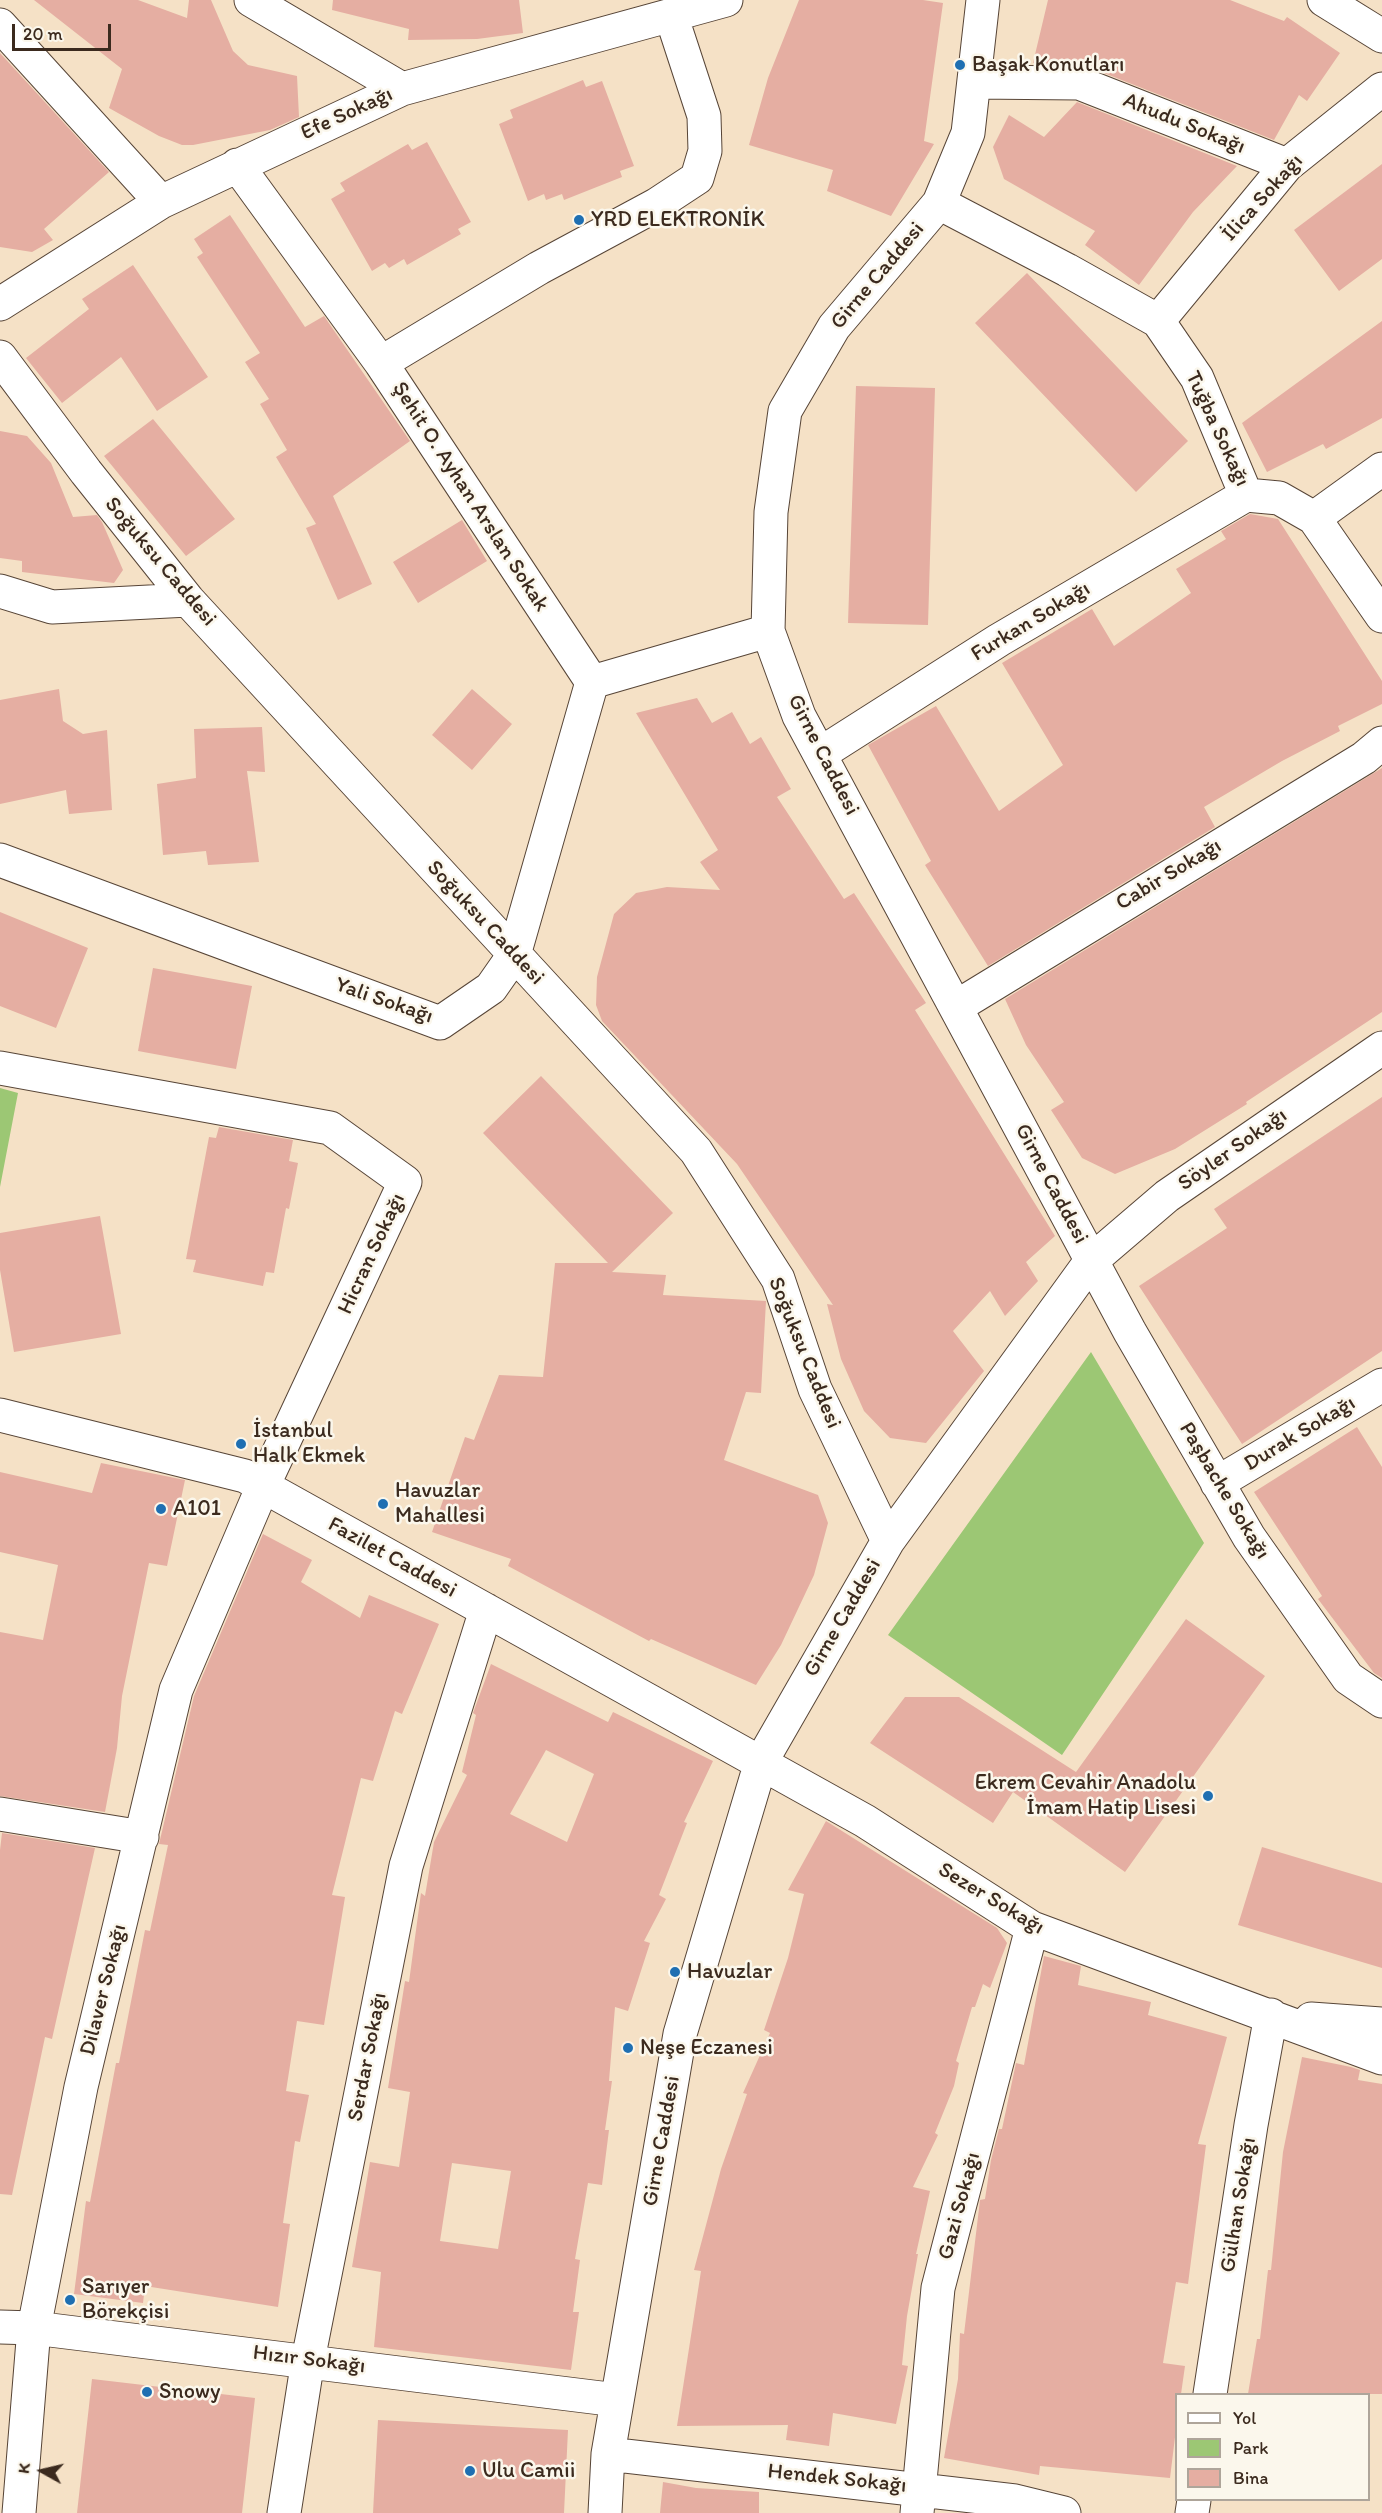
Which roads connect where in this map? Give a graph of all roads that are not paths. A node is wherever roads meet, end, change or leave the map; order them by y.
1 (251, 0) edge
2 (726, 0) edge
3 (983, 0) edge
4 (1324, 0) edge
5 (671, 15) junction
6 (0, 25) edge
7 (1382, 36) edge
8 (974, 82) junction
9 (402, 89) junction
10 (1382, 89) edge
11 (237, 165) junction
12 (1287, 165) junction
13 (161, 202) junction
14 (939, 203) junction
15 (0, 304) edge
16 (1158, 321) junction
17 (0, 357) edge
18 (381, 363) junction
19 (1382, 469) edge
20 (1246, 495) junction
21 (1314, 518) junction
22 (0, 591) edge
23 (188, 600) junction
24 (1382, 616) edge
25 (768, 631) junction
26 (592, 682) junction
27 (1382, 743) edge
28 (820, 754) junction
29 (0, 860) edge
30 (514, 954) junction
31 (956, 1007) junction
32 (1382, 1048) edge
33 (0, 1068) edge
34 (1091, 1261) junction
35 (1382, 1385) edge
36 (0, 1415) edge
37 (1217, 1483) junction
38 (263, 1486) junction
39 (888, 1541) junction
40 (486, 1610) junction
41 (1382, 1701) edge
42 (761, 1762) junction
43 (0, 1814) edge
44 (142, 1837) junction
45 (1032, 1928) junction
46 (1271, 2015) junction
47 (1382, 2024) edge
48 (1382, 2058) edge
49 (0, 2322) edge
50 (0, 2327) edge
51 (34, 2328) junction
52 (308, 2360) junction
53 (1210, 2393) edge
54 (617, 2400) junction
55 (608, 2454) junction
56 (918, 2501) edge
57 (19, 2513) edge
58 (284, 2513) edge
59 (605, 2513) edge
60 (1064, 2513) edge

1 - 9 street
2 - 5 street, Efe Sokağı
3 - 8 street, Girne Caddesi
4 - 7 street
5 - 9 street, Efe Sokağı
5 - 18 street
6 - 13 street
8 - 12 street, Ahudu Sokağı
8 - 14 street, Girne Caddesi
9 - 11 street, Efe Sokağı
10 - 12 street, İlica Sokağı
11 - 13 street, Efe Sokağı
11 - 18 street, Şehit O. Ayhan Arslan Sokak
12 - 16 street, İlica Sokağı
13 - 15 street, Efe Sokağı
14 - 16 street, Tuğba Sokağı
14 - 25 street, Girne Caddesi
16 - 20 street, Tuğba Sokağı
17 - 23 street, Soğuksu Caddesi
18 - 26 street, Şehit O. Ayhan Arslan Sokak
19 - 21 street
20 - 21 street, Tuğba Sokağı
20 - 28 street, Furkan Sokağı
21 - 24 street, Tuğba Sokağı
22 - 23 street
23 - 30 street, Soğuksu Caddesi
25 - 26 street
25 - 28 street, Girne Caddesi
26 - 30 street, Yali Sokağı
27 - 31 street, Cabir Sokağı
28 - 31 street, Girne Caddesi
29 - 30 street, Yali Sokağı
30 - 39 street, Soğuksu Caddesi
31 - 34 street, Girne Caddesi
32 - 34 street, Söyler Sokağı
33 - 38 street, Hicran Sokağı
34 - 37 street, Paşbache Sokağı
34 - 39 street, Girne Caddesi
35 - 37 street, Durak Sokağı
36 - 38 street, Fazilet Caddesi
37 - 41 street, Paşbache Sokağı
38 - 40 street, Fazilet Caddesi
38 - 44 street, Dilaver Sokağı
39 - 42 street, Girne Caddesi
40 - 42 street, Fazilet Caddesi
40 - 52 street, Serdar Sokağı
42 - 45 street, Sezer Sokağı
42 - 54 street, Girne Caddesi
43 - 44 street
44 - 51 street, Dilaver Sokağı
45 - 46 street, Sezer Sokağı
45 - 56 street, Gazi Sokağı
46 - 47 street
46 - 48 street
46 - 53 street, Gülhan Sokağı
49 - 51 street
50 - 51 street, Hızır Sokağı
51 - 52 street, Hızır Sokağı
51 - 57 street, Dilaver Sokağı
52 - 54 street, Hızır Sokağı
52 - 58 street, Serdar Sokağı
54 - 55 street, Girne Caddesi
55 - 56 street, Hendek Sokağı
55 - 59 street, Girne Caddesi
56 - 60 street, Hendek Sokağı

